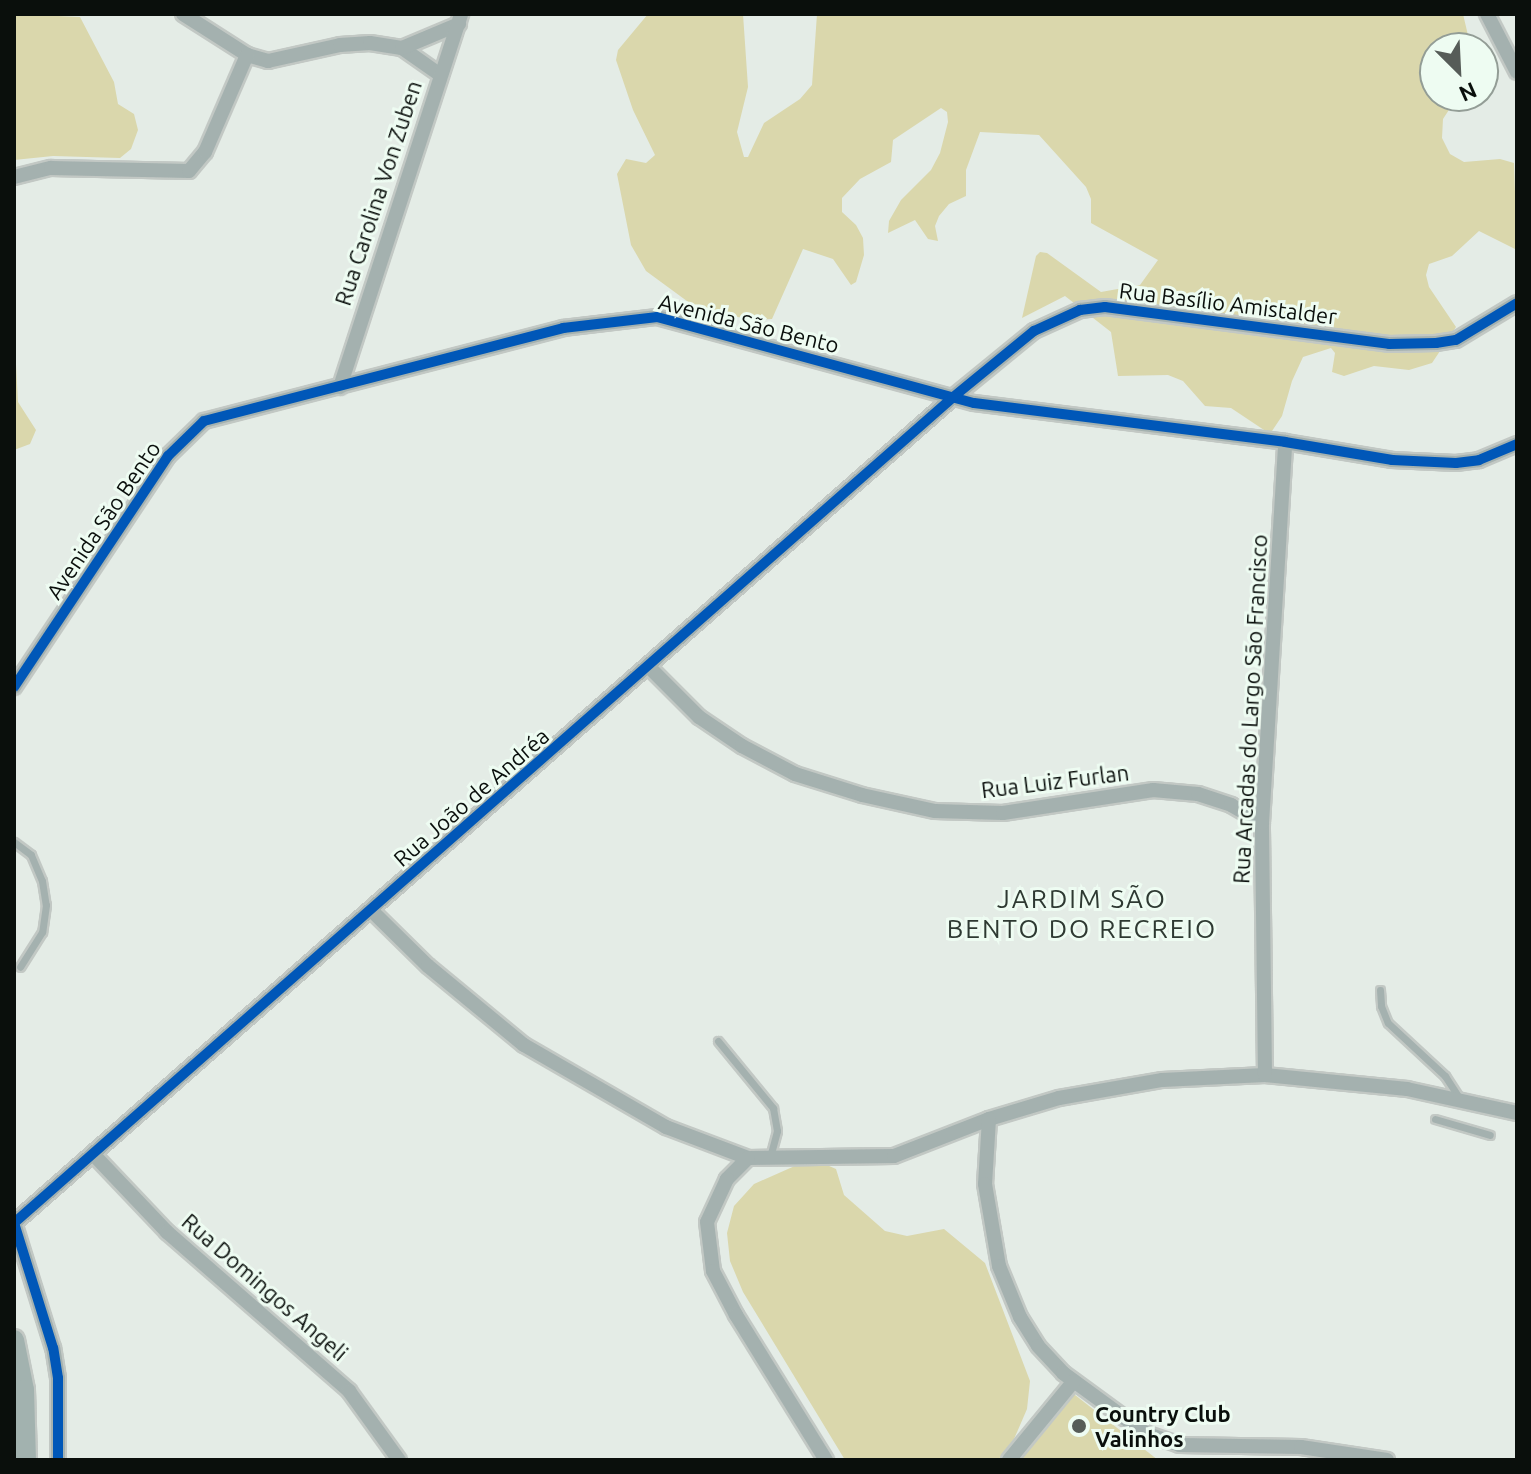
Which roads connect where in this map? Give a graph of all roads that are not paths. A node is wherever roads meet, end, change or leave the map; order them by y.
1 (183, 14) edge
2 (1487, 14) edge
3 (460, 19) edge
4 (402, 48) junction
5 (247, 55) junction
6 (1517, 72) edge
7 (439, 74) junction
8 (14, 177) edge
9 (1517, 303) edge
10 (340, 387) junction
11 (952, 398) junction
12 (1285, 442) junction
13 (1517, 444) edge
14 (649, 667) junction
15 (14, 687) edge
16 (1262, 823) junction
17 (14, 842) edge
18 (372, 911) junction
19 (20, 967) dead end
20 (1380, 990) dead end
21 (718, 1041) dead end
22 (1265, 1075) junction
23 (1462, 1101) junction
24 (1517, 1113) edge
25 (989, 1119) junction
26 (1435, 1119) dead end
27 (1490, 1135) dead end
28 (93, 1154) junction
29 (748, 1158) junction
30 (770, 1158) junction
31 (14, 1223) edge
32 (14, 1340) edge
33 (1074, 1381) junction
34 (26, 1460) edge
35 (58, 1460) edge
36 (399, 1460) edge
37 (826, 1460) edge
38 (1009, 1460) edge
39 (1387, 1460) edge

1 - 5 street
2 - 6 street
3 - 4 street
3 - 7 street, Rua Carolina Von Zuben
4 - 5 street
4 - 7 street
5 - 8 street
7 - 10 street, Rua Carolina Von Zuben
9 - 11 street, Rua Basílio Amistalder
10 - 11 street, Avenida São Bento
10 - 15 street, Avenida São Bento
11 - 12 street, Avenida São Bento
11 - 14 street, Rua João de Andréa
12 - 13 street, Avenida São Bento
12 - 16 street, Rua Arcadas do Largo São Francisco
14 - 16 street, Rua Luiz Furlan
14 - 18 street, Rua João de Andréa
16 - 22 street, Rua Arcadas do Largo São Francisco
17 - 19 lane
18 - 28 street, Rua João de Andréa
18 - 29 street
20 - 23 lane
21 - 30 lane
22 - 23 street
22 - 25 street
23 - 24 street
25 - 30 street
25 - 33 street
26 - 27 lane
28 - 31 street, Rua João de Andréa
28 - 36 street, Rua Domingos Angeli
29 - 30 street
29 - 37 street
31 - 35 street
32 - 34 main road
33 - 38 street
33 - 39 street

